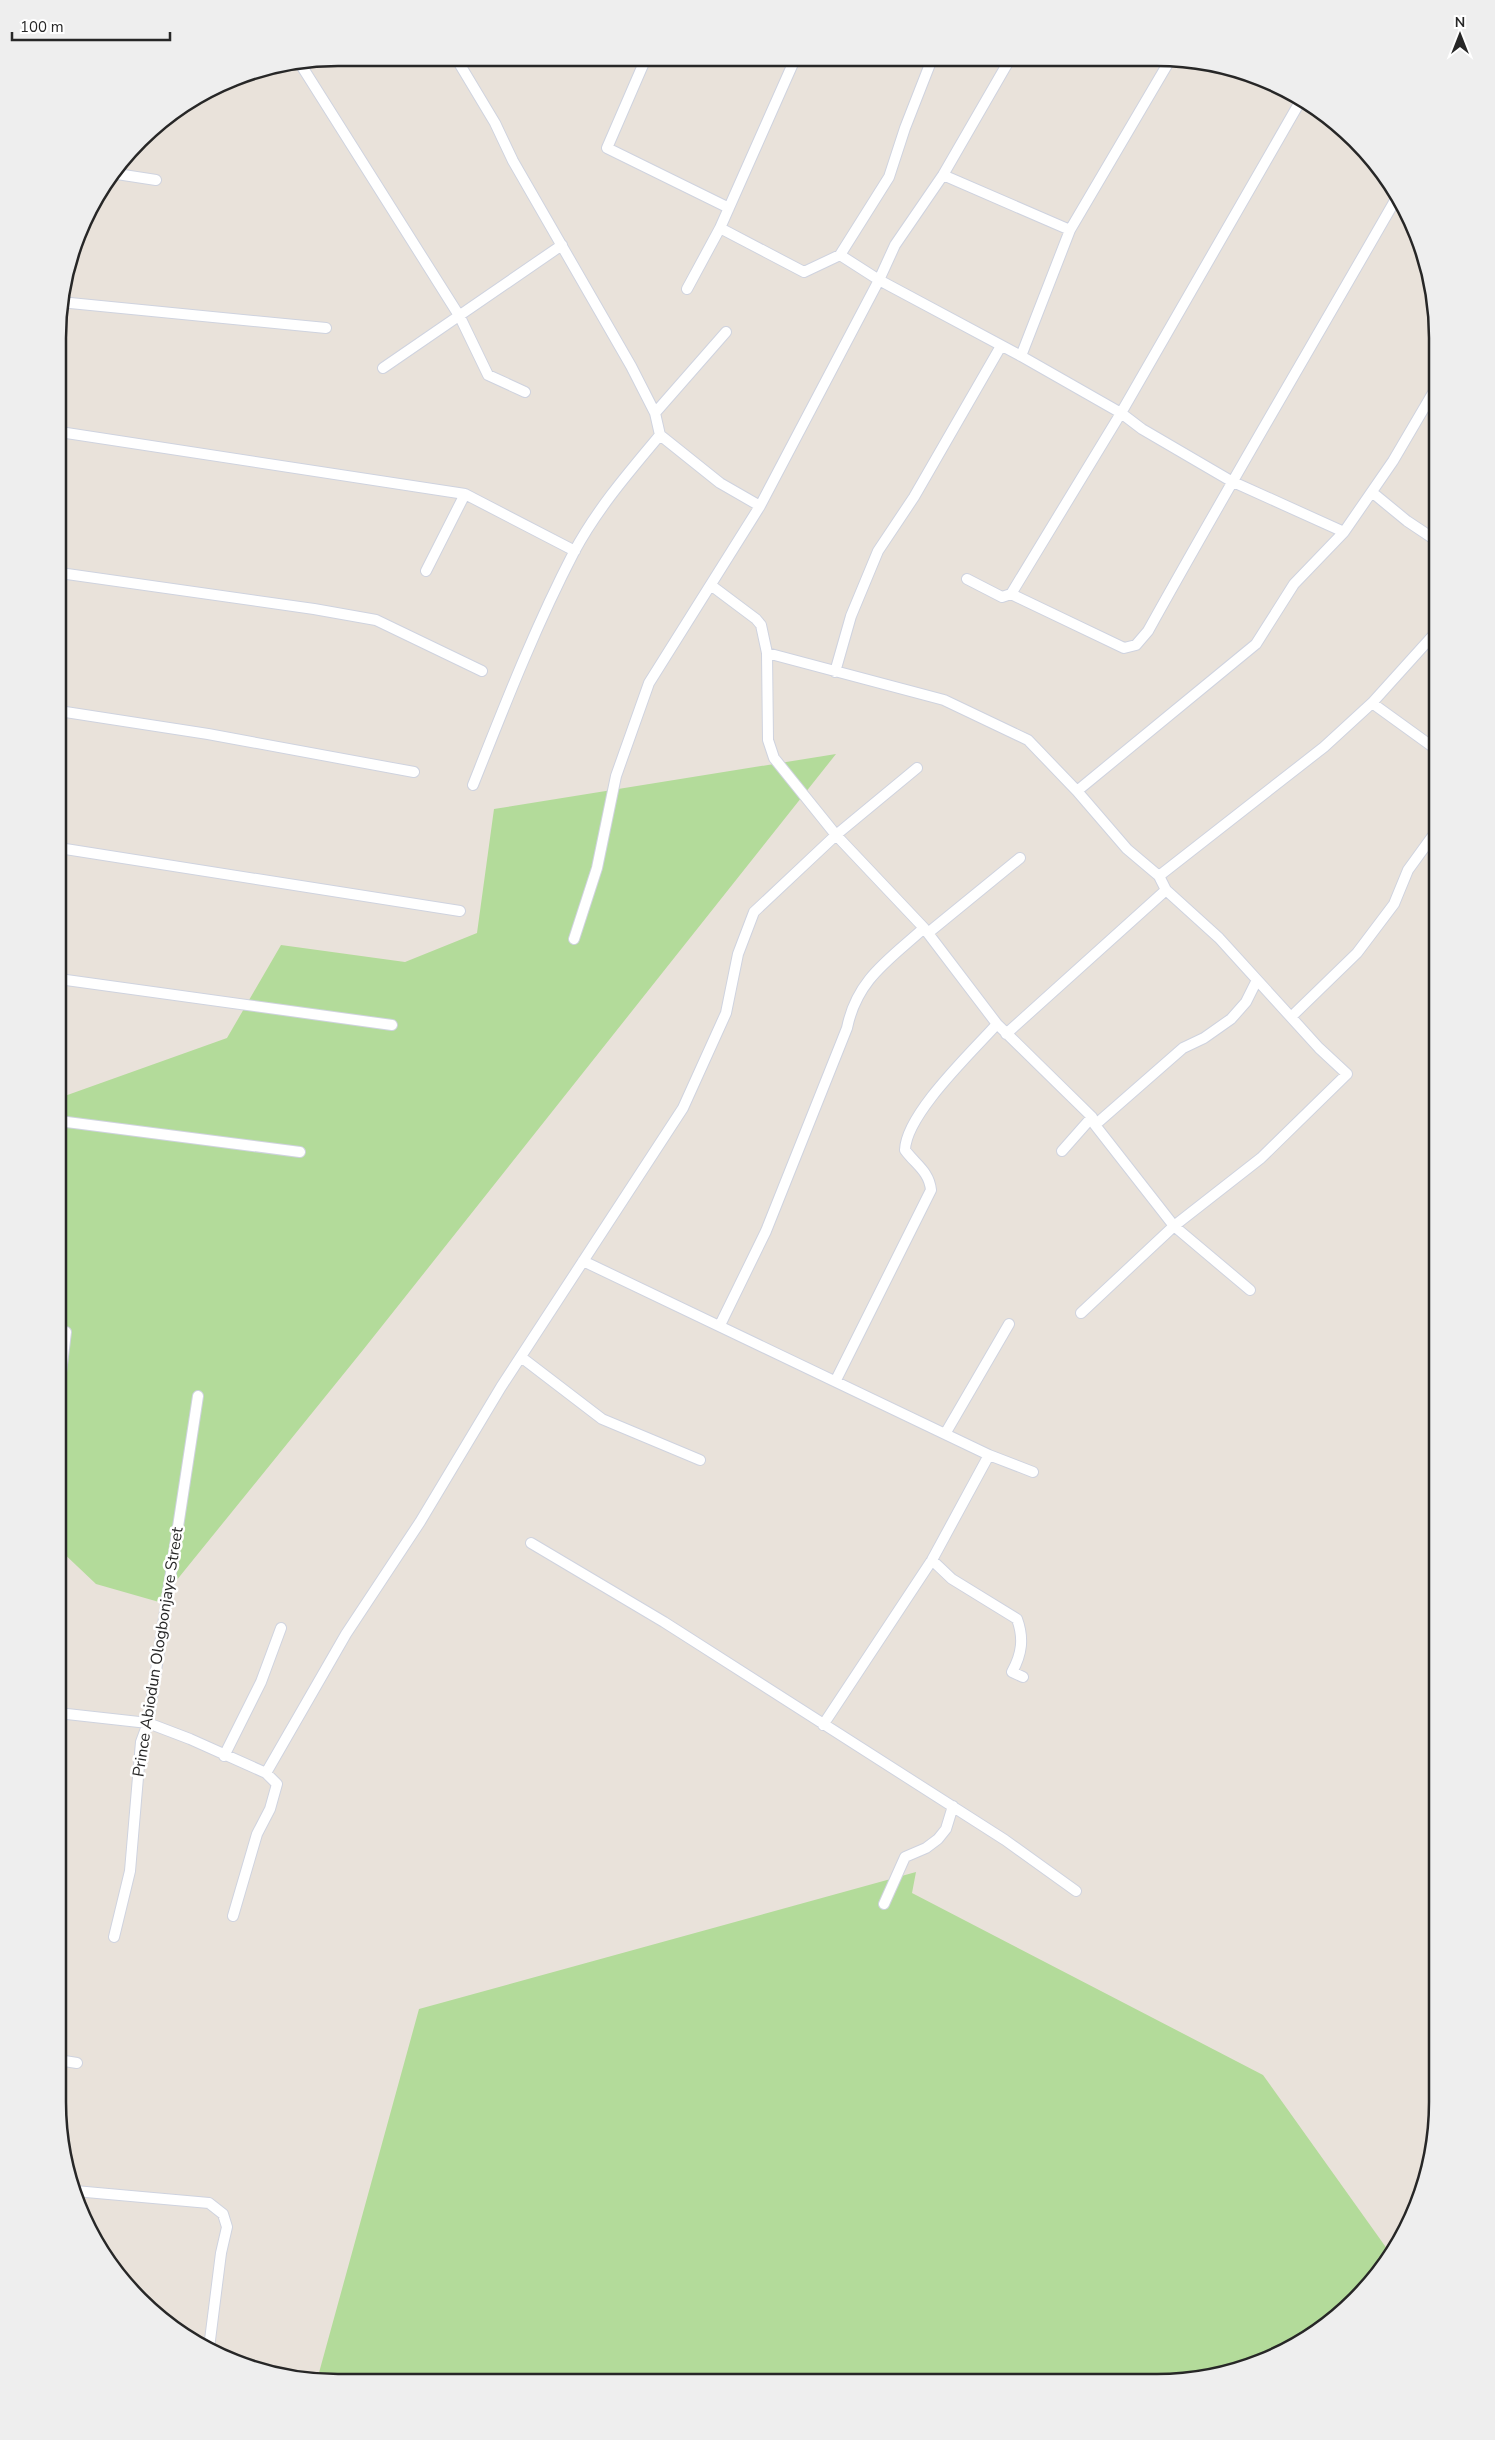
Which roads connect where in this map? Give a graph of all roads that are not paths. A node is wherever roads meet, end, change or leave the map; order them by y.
1 (461, 66) edge
2 (643, 66) edge
3 (792, 66) edge
4 (929, 66) edge
5 (1006, 66) edge
6 (1166, 67) edge
7 (303, 69) edge
8 (1297, 106) edge
9 (122, 175) edge
10 (943, 175) junction
11 (156, 180) dead end
12 (1393, 204) edge
13 (729, 208) junction
14 (720, 228) junction
15 (1070, 230) junction
16 (562, 245) junction
17 (840, 256) junction
18 (879, 280) junction
19 (687, 289) dead end
20 (69, 303) edge
21 (460, 317) junction
22 (326, 328) dead end
23 (726, 332) dead end
24 (1001, 346) junction
25 (1021, 356) junction
26 (383, 368) dead end
27 (526, 392) dead end
28 (1429, 401) edge
29 (655, 413) junction
30 (1121, 413) junction
31 (66, 433) edge
32 (660, 435) junction
33 (1231, 481) junction
34 (1373, 493) junction
35 (465, 494) junction
36 (760, 506) junction
37 (1344, 532) junction
38 (1429, 536) edge
39 (575, 551) junction
40 (426, 571) dead end
41 (66, 574) edge
42 (967, 579) dead end
43 (712, 586) junction
44 (1011, 594) junction
45 (1429, 640) edge
46 (767, 653) junction
47 (482, 671) dead end
48 (835, 672) junction
49 (1372, 703) junction
50 (66, 711) edge
51 (1429, 744) edge
52 (917, 768) dead end
53 (414, 772) dead end
54 (473, 785) dead end
55 (1077, 791) junction
56 (836, 835) junction
57 (1429, 841) edge
58 (66, 849) edge
59 (1020, 858) dead end
60 (1159, 876) junction
61 (1166, 890) junction
62 (460, 911) dead end
63 (926, 930) junction
64 (574, 939) dead end
65 (66, 980) edge
66 (1257, 980) junction
67 (1291, 1017) junction
68 (997, 1024) junction
69 (392, 1025) dead end
70 (1006, 1034) junction
71 (1094, 1121) junction
72 (66, 1122) edge
73 (1062, 1151) dead end
74 (300, 1152) dead end
75 (1174, 1226) junction
76 (583, 1262) junction
77 (1250, 1290) dead end
78 (1081, 1312) dead end
79 (1009, 1324) dead end
80 (720, 1325) junction
81 (521, 1357) junction
82 (836, 1380) junction
83 (198, 1396) dead end
84 (945, 1434) junction
85 (989, 1455) junction
86 (700, 1460) dead end
87 (1032, 1472) dead end
88 (531, 1543) dead end
89 (932, 1560) junction
90 (281, 1628) dead end
91 (1023, 1677) dead end
92 (66, 1714) edge
93 (148, 1723) junction
94 (823, 1725) junction
95 (224, 1756) junction
96 (266, 1773) junction
97 (953, 1806) junction
98 (1076, 1892) dead end
99 (884, 1904) dead end
100 (234, 1916) dead end
101 (114, 1937) dead end
102 (66, 2061) edge
103 (77, 2063) dead end
104 (82, 2192) edge
105 (210, 2341) edge

1 - 16 street
2 - 13 street
3 - 13 street
4 - 17 street
5 - 10 street
6 - 15 street
7 - 21 street
8 - 30 street
9 - 11 street
10 - 15 street
10 - 18 street
12 - 33 street
13 - 14 street
14 - 17 street
14 - 19 street
15 - 25 street
16 - 21 street
16 - 29 street
17 - 18 street
18 - 24 street
18 - 36 street
20 - 22 street
21 - 26 street
21 - 27 street
23 - 29 street
24 - 25 street
24 - 48 street
25 - 30 street
28 - 34 street
29 - 32 street
30 - 33 street
30 - 44 street
31 - 35 street
32 - 36 street
32 - 39 street
33 - 37 street
33 - 44 street
34 - 37 street
34 - 38 street
35 - 39 street
35 - 40 street
36 - 43 street
37 - 55 street
39 - 54 street
41 - 47 street
42 - 44 street
43 - 46 street
43 - 64 street
45 - 49 street
46 - 48 street
46 - 56 street
48 - 55 street
49 - 51 street
49 - 60 street
50 - 53 street
52 - 56 street
55 - 60 street
56 - 63 street
56 - 76 street
57 - 67 street
58 - 62 street
59 - 63 street
60 - 61 street
61 - 66 street
61 - 70 street
63 - 68 street
63 - 80 street
65 - 69 street
66 - 67 street
66 - 71 street
67 - 75 street
68 - 70 street
68 - 82 street
70 - 71 street
71 - 73 street
71 - 75 street
72 - 74 street
75 - 77 street
75 - 78 street
76 - 80 street
76 - 81 street
79 - 84 street
80 - 82 street
81 - 86 street
81 - 96 street
82 - 84 street
83 - 93 street, Prince Abiodun Ologbonjaye Street
84 - 85 street
85 - 87 street
85 - 89 street
88 - 94 street
89 - 91 street
89 - 94 street
90 - 95 street
92 - 93 street
93 - 95 street
93 - 101 street, Prince Abiodun Ologbonjaye Street
94 - 97 street
95 - 96 street
96 - 100 street
97 - 98 street
97 - 99 street
102 - 103 street
104 - 105 street

